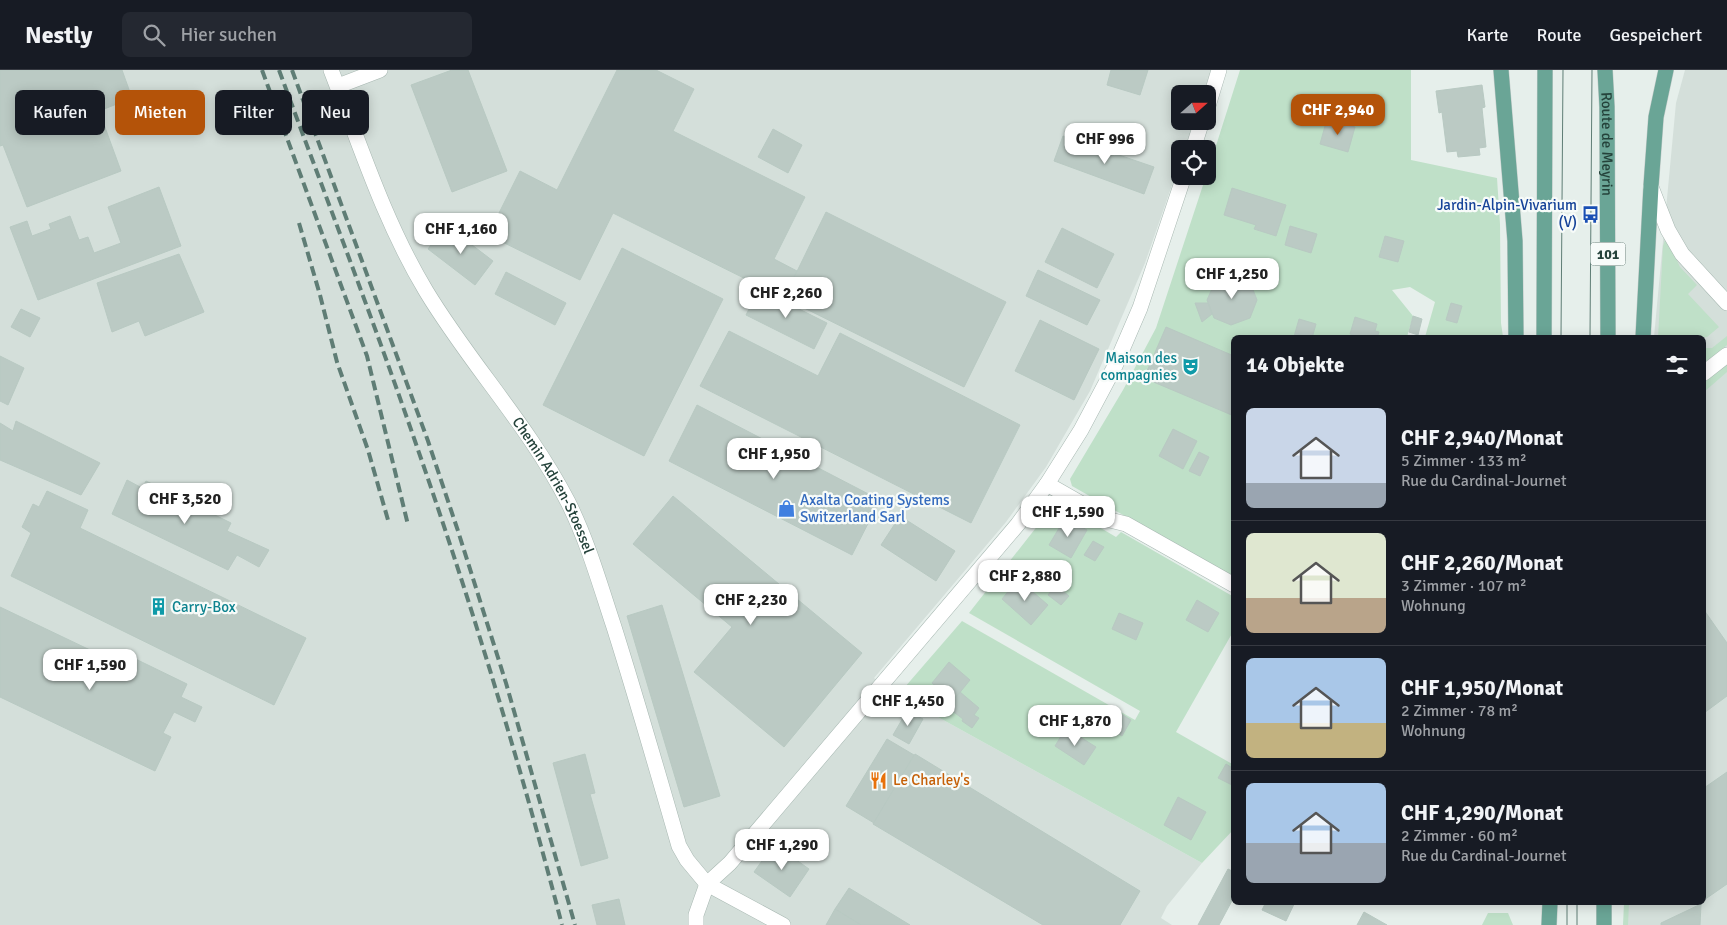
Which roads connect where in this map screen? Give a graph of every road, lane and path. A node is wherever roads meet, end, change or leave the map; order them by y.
1 (331, 70) edge
2 (380, 70) edge
3 (1220, 70) edge
4 (1501, 70) edge
5 (1545, 70) edge
6 (1605, 70) edge
7 (1666, 70) edge
8 (1215, 85) edge
9 (338, 86) junction
10 (1181, 185) edge
11 (1650, 186) junction
12 (1727, 303) edge
13 (1516, 335) edge
14 (1544, 335) edge
15 (1608, 335) edge
16 (1643, 335) edge
17 (1727, 355) edge
18 (1706, 372) edge
19 (1047, 484) junction
20 (1231, 584) edge
21 (707, 884) junction
22 (1550, 905) edge
23 (1604, 905) edge
24 (696, 925) edge
25 (783, 925) edge
26 (1549, 925) edge
27 (1604, 925) edge

1 - 9 street, Chemin Adrien-Stoessel
2 - 9 street
3 - 8 street
4 - 13 main road
5 - 14 main road
6 - 15 main road, Route de Meyrin / 101
7 - 11 main road
9 - 21 street, Chemin Adrien-Stoessel
10 - 19 street
11 - 12 street
11 - 16 main road
17 - 18 street
19 - 20 street
19 - 21 street
21 - 24 street
21 - 25 street
22 - 26 main road
23 - 27 main road

